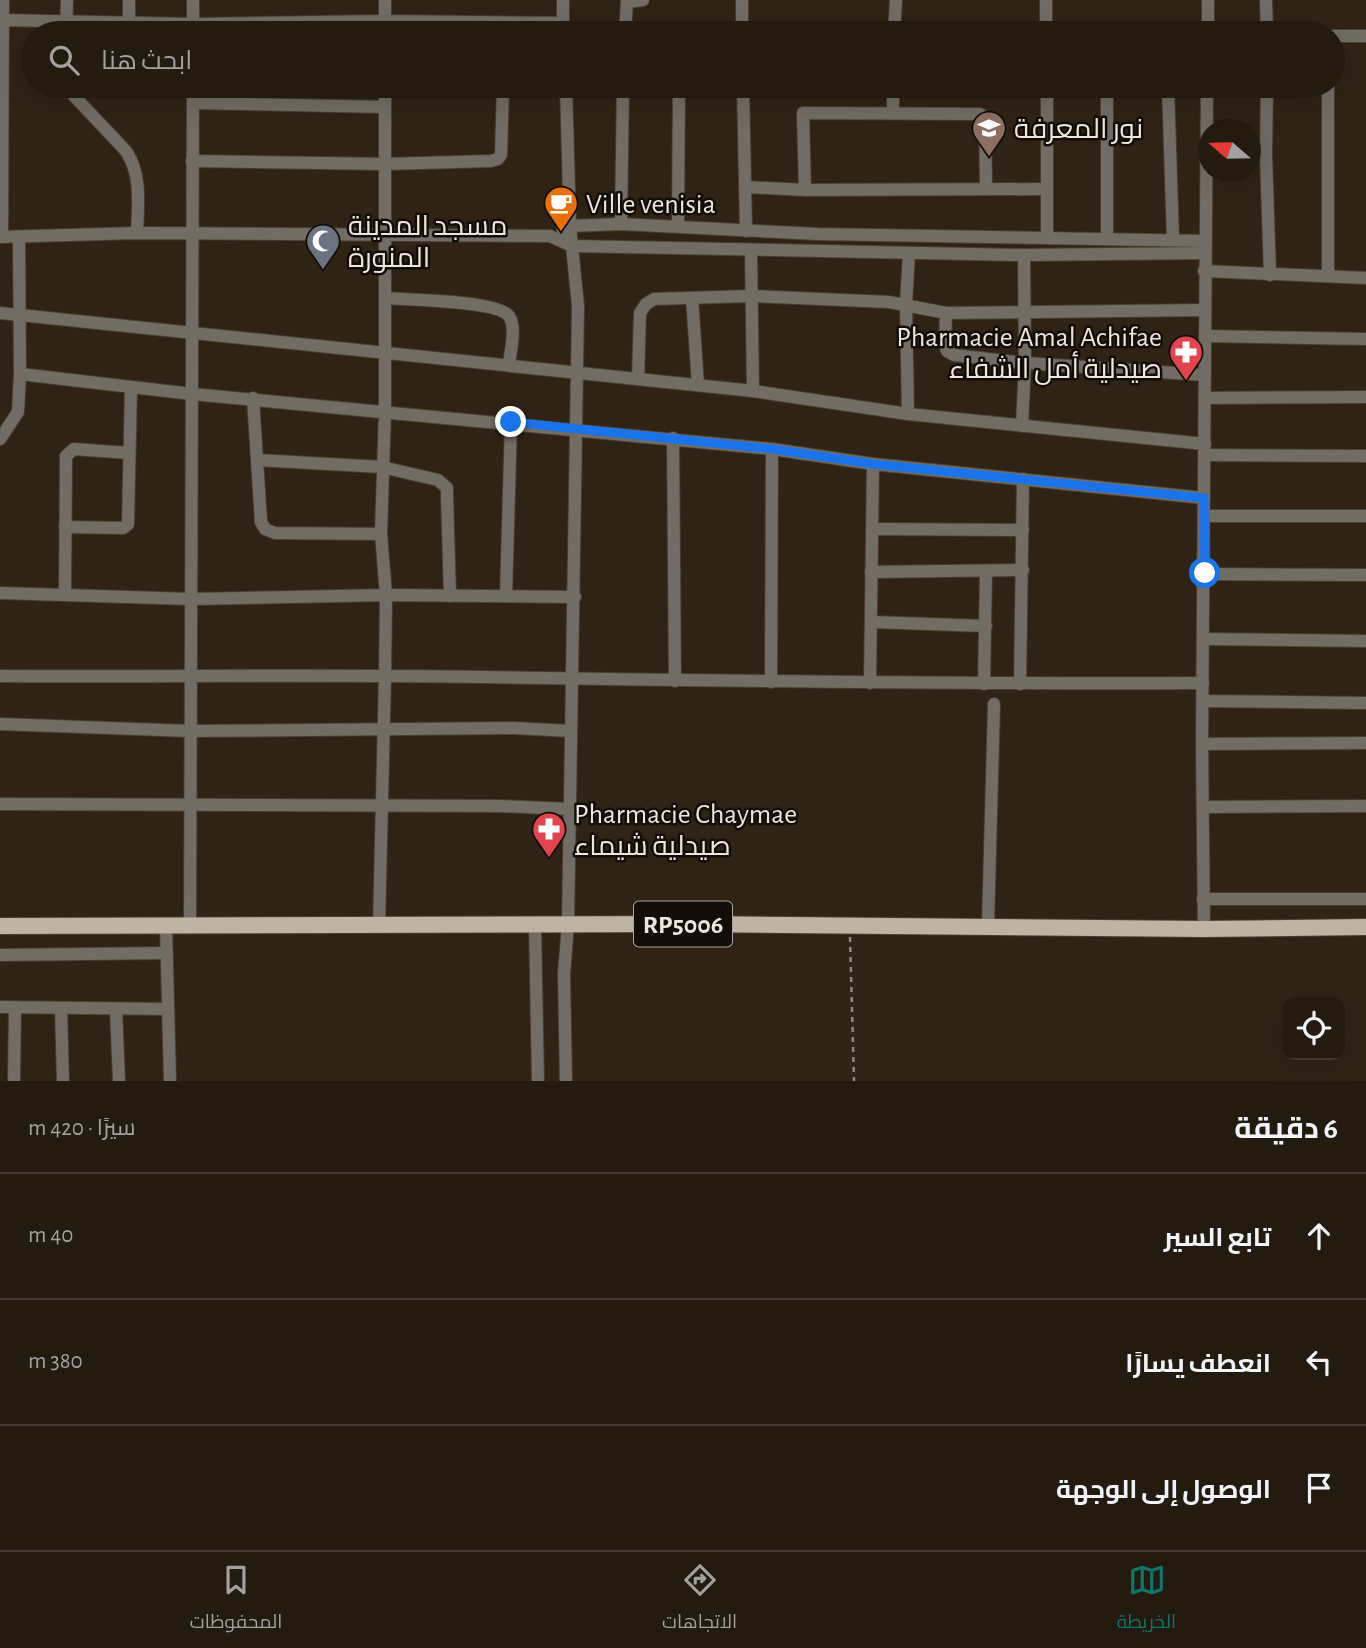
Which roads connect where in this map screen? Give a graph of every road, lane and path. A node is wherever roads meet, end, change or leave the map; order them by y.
1 (3, 0) edge
2 (66, 0) edge
3 (129, 0) edge
4 (193, 0) edge
5 (385, 0) edge
6 (562, 0) edge
7 (643, 0) edge
8 (742, 0) edge
9 (896, 0) edge
10 (1046, 0) edge
11 (1208, 0) edge
12 (1266, 0) edge
13 (627, 1) edge
14 (1, 20) edge
15 (66, 21) edge
16 (129, 21) edge
17 (193, 21) edge
18 (385, 21) edge
19 (562, 21) edge
20 (626, 21) edge
21 (741, 21) edge
22 (895, 21) edge
23 (1046, 21) edge
24 (1208, 21) edge
25 (1267, 21) edge
26 (21, 22) edge
27 (1345, 36) edge
28 (1366, 36) edge
29 (76, 98) edge
30 (193, 98) edge
31 (385, 98) edge
32 (503, 98) edge
33 (566, 98) edge
34 (623, 98) edge
35 (679, 98) edge
36 (743, 98) edge
37 (893, 98) edge
38 (1047, 98) edge
39 (1107, 98) edge
40 (1168, 98) edge
41 (1207, 98) edge
42 (1267, 98) edge
43 (1328, 98) edge
44 (193, 103) junction
45 (385, 107) junction
46 (892, 113) junction
47 (192, 161) junction
48 (385, 164) junction
49 (746, 187) junction
50 (986, 187) junction
51 (1048, 189) junction
52 (805, 190) junction
53 (621, 224) junction
54 (570, 226) junction
55 (678, 226) junction
56 (746, 231) junction
57 (137, 233) junction
58 (192, 233) junction
59 (385, 234) junction
60 (550, 236) junction
61 (1, 237) edge
62 (19, 238) junction
63 (1047, 238) junction
64 (1107, 239) junction
65 (1173, 240) junction
66 (572, 246) junction
67 (1205, 247) junction
68 (751, 250) junction
69 (909, 253) junction
70 (1024, 255) junction
71 (1205, 271) junction
72 (1270, 275) junction
73 (1328, 276) junction
74 (1366, 278) edge
75 (750, 296) junction
76 (385, 298) junction
77 (692, 298) junction
78 (906, 304) junction
79 (1204, 310) junction
80 (0, 313) edge
81 (946, 313) junction
82 (20, 314) junction
83 (1024, 314) junction
84 (192, 333) junction
85 (1205, 336) junction
86 (1366, 339) edge
87 (385, 353) junction
88 (1025, 363) junction
89 (509, 365) junction
90 (576, 372) junction
91 (20, 374) junction
92 (1204, 375) junction
93 (638, 379) junction
94 (698, 385) junction
95 (131, 387) junction
96 (753, 391) junction
97 (192, 394) junction
98 (1366, 397) edge
99 (253, 398) junction
100 (1206, 398) junction
101 (385, 411) junction
102 (908, 414) junction
103 (511, 422) junction
104 (1022, 426) junction
105 (575, 430) junction
106 (673, 438) junction
107 (0, 439) edge
108 (772, 449) junction
109 (1206, 450) junction
110 (129, 453) junction
111 (1366, 456) edge
112 (257, 460) junction
113 (873, 464) junction
114 (382, 467) junction
115 (1023, 479) junction
116 (1204, 498) junction
117 (1205, 516) junction
118 (1366, 516) edge
119 (65, 527) junction
120 (872, 529) junction
121 (1023, 530) junction
122 (381, 534) junction
123 (1023, 570) junction
124 (986, 571) junction
125 (872, 572) junction
126 (1205, 573) junction
127 (1366, 575) edge
128 (0, 593) edge
129 (65, 595) junction
130 (386, 595) junction
131 (450, 596) junction
132 (506, 596) junction
133 (575, 597) junction
134 (191, 598) junction
135 (872, 622) junction
136 (986, 626) junction
137 (1204, 639) junction
138 (1366, 641) edge
139 (0, 676) edge
140 (385, 677) junction
141 (191, 678) junction
142 (573, 680) junction
143 (675, 681) junction
144 (771, 682) junction
145 (870, 683) junction
146 (1203, 683) junction
147 (984, 684) junction
148 (1020, 684) junction
149 (1203, 701) junction
150 (1366, 703) edge
151 (994, 704) dead end
152 (0, 724) edge
153 (383, 728) junction
154 (190, 731) junction
155 (571, 731) junction
156 (1366, 743) edge
157 (1202, 744) junction
158 (0, 804) edge
159 (191, 806) junction
160 (382, 806) junction
161 (1366, 806) edge
162 (1203, 807) junction
163 (569, 809) junction
164 (1203, 899) junction
165 (1366, 899) edge
166 (166, 925) junction
167 (190, 925) junction
168 (535, 925) junction
169 (568, 925) junction
170 (849, 925) junction
171 (0, 926) edge
172 (379, 926) junction
173 (988, 926) junction
174 (1366, 927) edge
175 (1204, 929) junction
176 (167, 953) junction
177 (0, 955) edge
178 (0, 1007) edge
179 (15, 1007) junction
180 (61, 1008) junction
181 (116, 1009) junction
182 (168, 1009) junction
183 (14, 1081) edge
184 (63, 1081) edge
185 (119, 1081) edge
186 (170, 1081) edge
187 (538, 1081) edge
188 (566, 1081) edge
189 (854, 1081) edge

1 - 14 street
2 - 15 street
3 - 16 street
4 - 17 street
5 - 18 street
6 - 19 street
7 - 13 street
8 - 21 street
9 - 22 street
10 - 23 street
11 - 24 street
12 - 25 street
13 - 20 street
14 - 26 street
14 - 61 street
27 - 28 street
29 - 57 street
30 - 44 street
31 - 45 street
32 - 48 street
33 - 54 street
34 - 53 street
35 - 55 street
36 - 49 street
37 - 46 street
38 - 51 street
39 - 64 street
40 - 65 street
41 - 67 street
42 - 72 street
43 - 73 street
44 - 45 street
44 - 47 street
45 - 48 street
46 - 50 street
46 - 52 street
47 - 48 street
47 - 58 street
48 - 59 street
49 - 52 street
49 - 56 street
50 - 51 street
50 - 52 street
51 - 63 street
53 - 54 street
53 - 55 street
54 - 60 street
54 - 66 street
55 - 56 street
56 - 63 street
57 - 58 street
57 - 62 street
58 - 59 street
58 - 84 street
59 - 60 street
59 - 76 street
60 - 66 street
61 - 62 street
62 - 82 street
63 - 64 street
64 - 65 street
65 - 67 street
66 - 68 street
66 - 90 street
67 - 70 street
67 - 71 street
68 - 69 street
68 - 75 street
69 - 70 street
69 - 78 street
70 - 83 street
71 - 72 street
71 - 79 street
72 - 73 street
73 - 74 street
75 - 77 street
75 - 78 street
75 - 96 street
76 - 87 street
76 - 89 street
77 - 93 street
77 - 94 street
78 - 81 street
78 - 102 street
79 - 83 street
79 - 85 street
80 - 82 street
81 - 83 street
81 - 88 street
82 - 84 street
82 - 91 street
83 - 88 street
84 - 87 street
84 - 97 street
85 - 86 street
85 - 92 street
87 - 89 street
87 - 101 street
88 - 92 street
88 - 104 street
89 - 90 street
90 - 93 street
90 - 105 street
91 - 95 street
91 - 107 street
92 - 100 street
93 - 94 street
94 - 96 street
95 - 97 street
95 - 110 street
96 - 102 street
97 - 99 street
97 - 134 street
98 - 100 street
99 - 101 street
99 - 112 street
100 - 109 street
101 - 103 street
101 - 114 street
102 - 104 street
103 - 105 street
103 - 132 street
104 - 109 street
105 - 106 street
105 - 133 street
106 - 108 street
106 - 143 street
108 - 113 street
108 - 144 street
109 - 111 street
109 - 116 street
110 - 119 street
110 - 119 street
112 - 114 street
112 - 122 street
113 - 115 street
113 - 120 street
114 - 122 street
114 - 131 street
115 - 116 street
115 - 121 street
116 - 117 street
117 - 118 street
117 - 126 street
119 - 129 street
120 - 121 street
120 - 125 street
121 - 123 street
122 - 130 street
123 - 124 street
123 - 148 street
124 - 125 street
124 - 136 street
125 - 135 street
126 - 127 street
126 - 137 street
128 - 129 street
129 - 134 street
130 - 131 street
130 - 134 street
130 - 140 street
131 - 132 street
132 - 133 street
133 - 142 street
134 - 141 street
135 - 136 street
135 - 145 street
136 - 147 street
137 - 138 street
137 - 146 street
139 - 141 street
140 - 141 street
140 - 142 street
140 - 153 street
141 - 154 street
142 - 143 street
142 - 155 street
143 - 144 street
144 - 145 street
145 - 147 street
146 - 148 street
146 - 149 street
147 - 148 street
149 - 150 street
149 - 157 street
151 - 173 street
152 - 154 street
153 - 154 street
153 - 155 street
153 - 160 street
154 - 159 street
155 - 163 street
156 - 157 street
157 - 162 street
158 - 159 street
159 - 160 street
159 - 167 street
160 - 163 street
160 - 172 street
161 - 162 street
162 - 164 street
163 - 169 street
164 - 165 street
164 - 175 street
166 - 167 main road, RP5006
166 - 171 main road, RP5006
166 - 176 street
167 - 172 main road, RP5006
168 - 169 main road, RP5006
168 - 172 main road, RP5006
168 - 187 street
169 - 170 main road, RP5006
169 - 188 street
170 - 173 main road, RP5006
170 - 189 path
173 - 175 main road, RP5006
174 - 175 main road, RP5006
176 - 177 street
176 - 182 street
178 - 179 street
179 - 180 street
179 - 183 street
180 - 181 street
180 - 184 street
181 - 182 street
181 - 185 street
182 - 186 street

